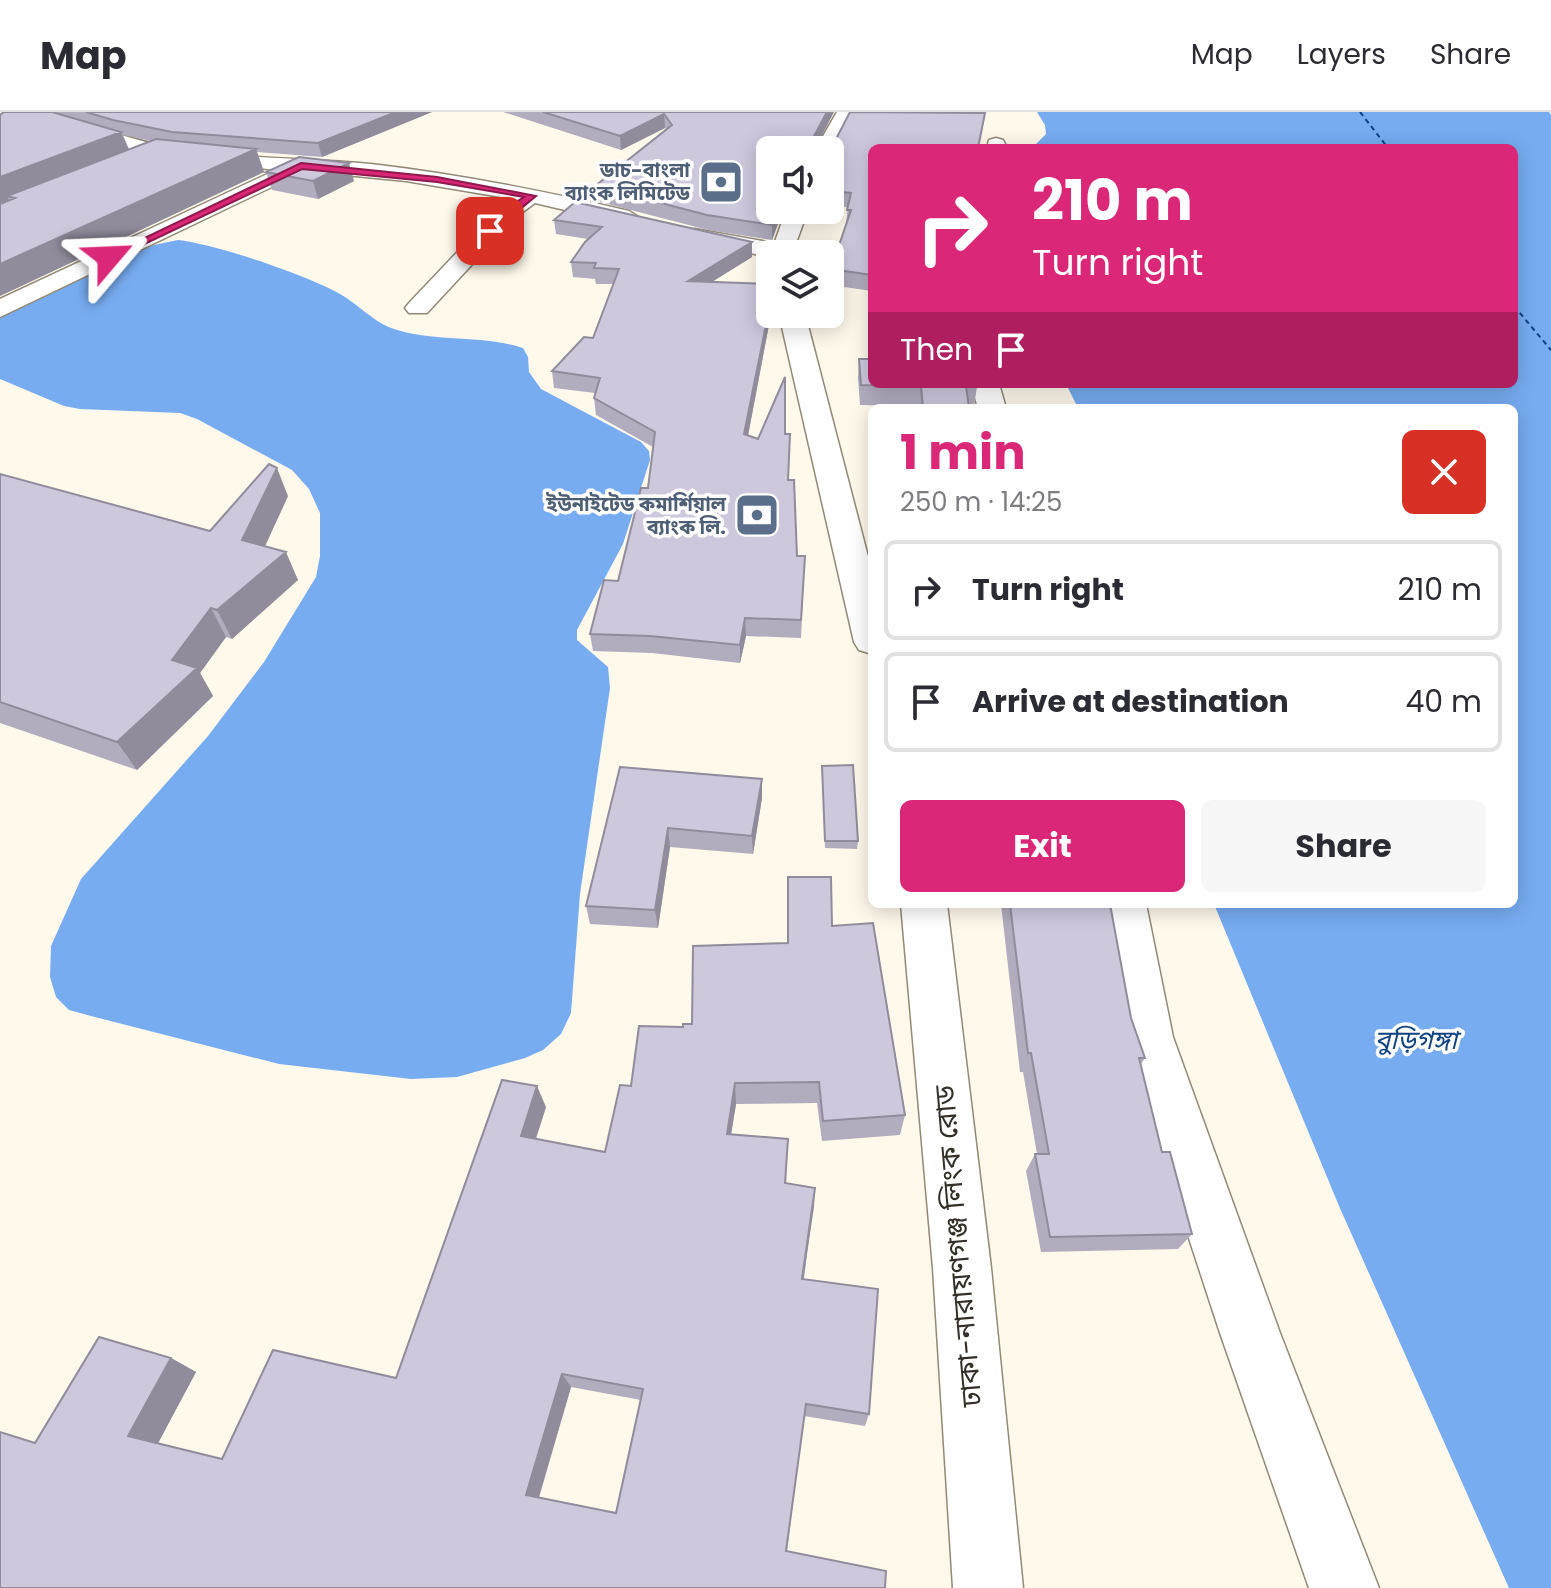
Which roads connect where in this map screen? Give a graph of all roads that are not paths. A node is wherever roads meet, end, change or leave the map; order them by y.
1 (20, 112) edge
2 (846, 112) edge
3 (833, 136) edge
4 (163, 152) junction
5 (133, 164) edge
6 (301, 166) junction
7 (531, 196) junction
8 (644, 222) edge
9 (670, 228) edge
10 (756, 248) edge
11 (418, 308) dead end
12 (0, 309) edge
13 (795, 328) edge
14 (868, 626) edge
15 (924, 908) edge
16 (1124, 908) edge
17 (988, 1588) edge
18 (1344, 1588) edge

1 - 4 main road
2 - 3 main road
4 - 5 main road
4 - 6 main road
6 - 7 main road
6 - 12 main road
7 - 8 main road
7 - 11 main road
9 - 10 main road
13 - 14 main road
15 - 17 main road, ঢাকা-নারায়ণগঞ্জ লিংক রোড
16 - 18 main road

